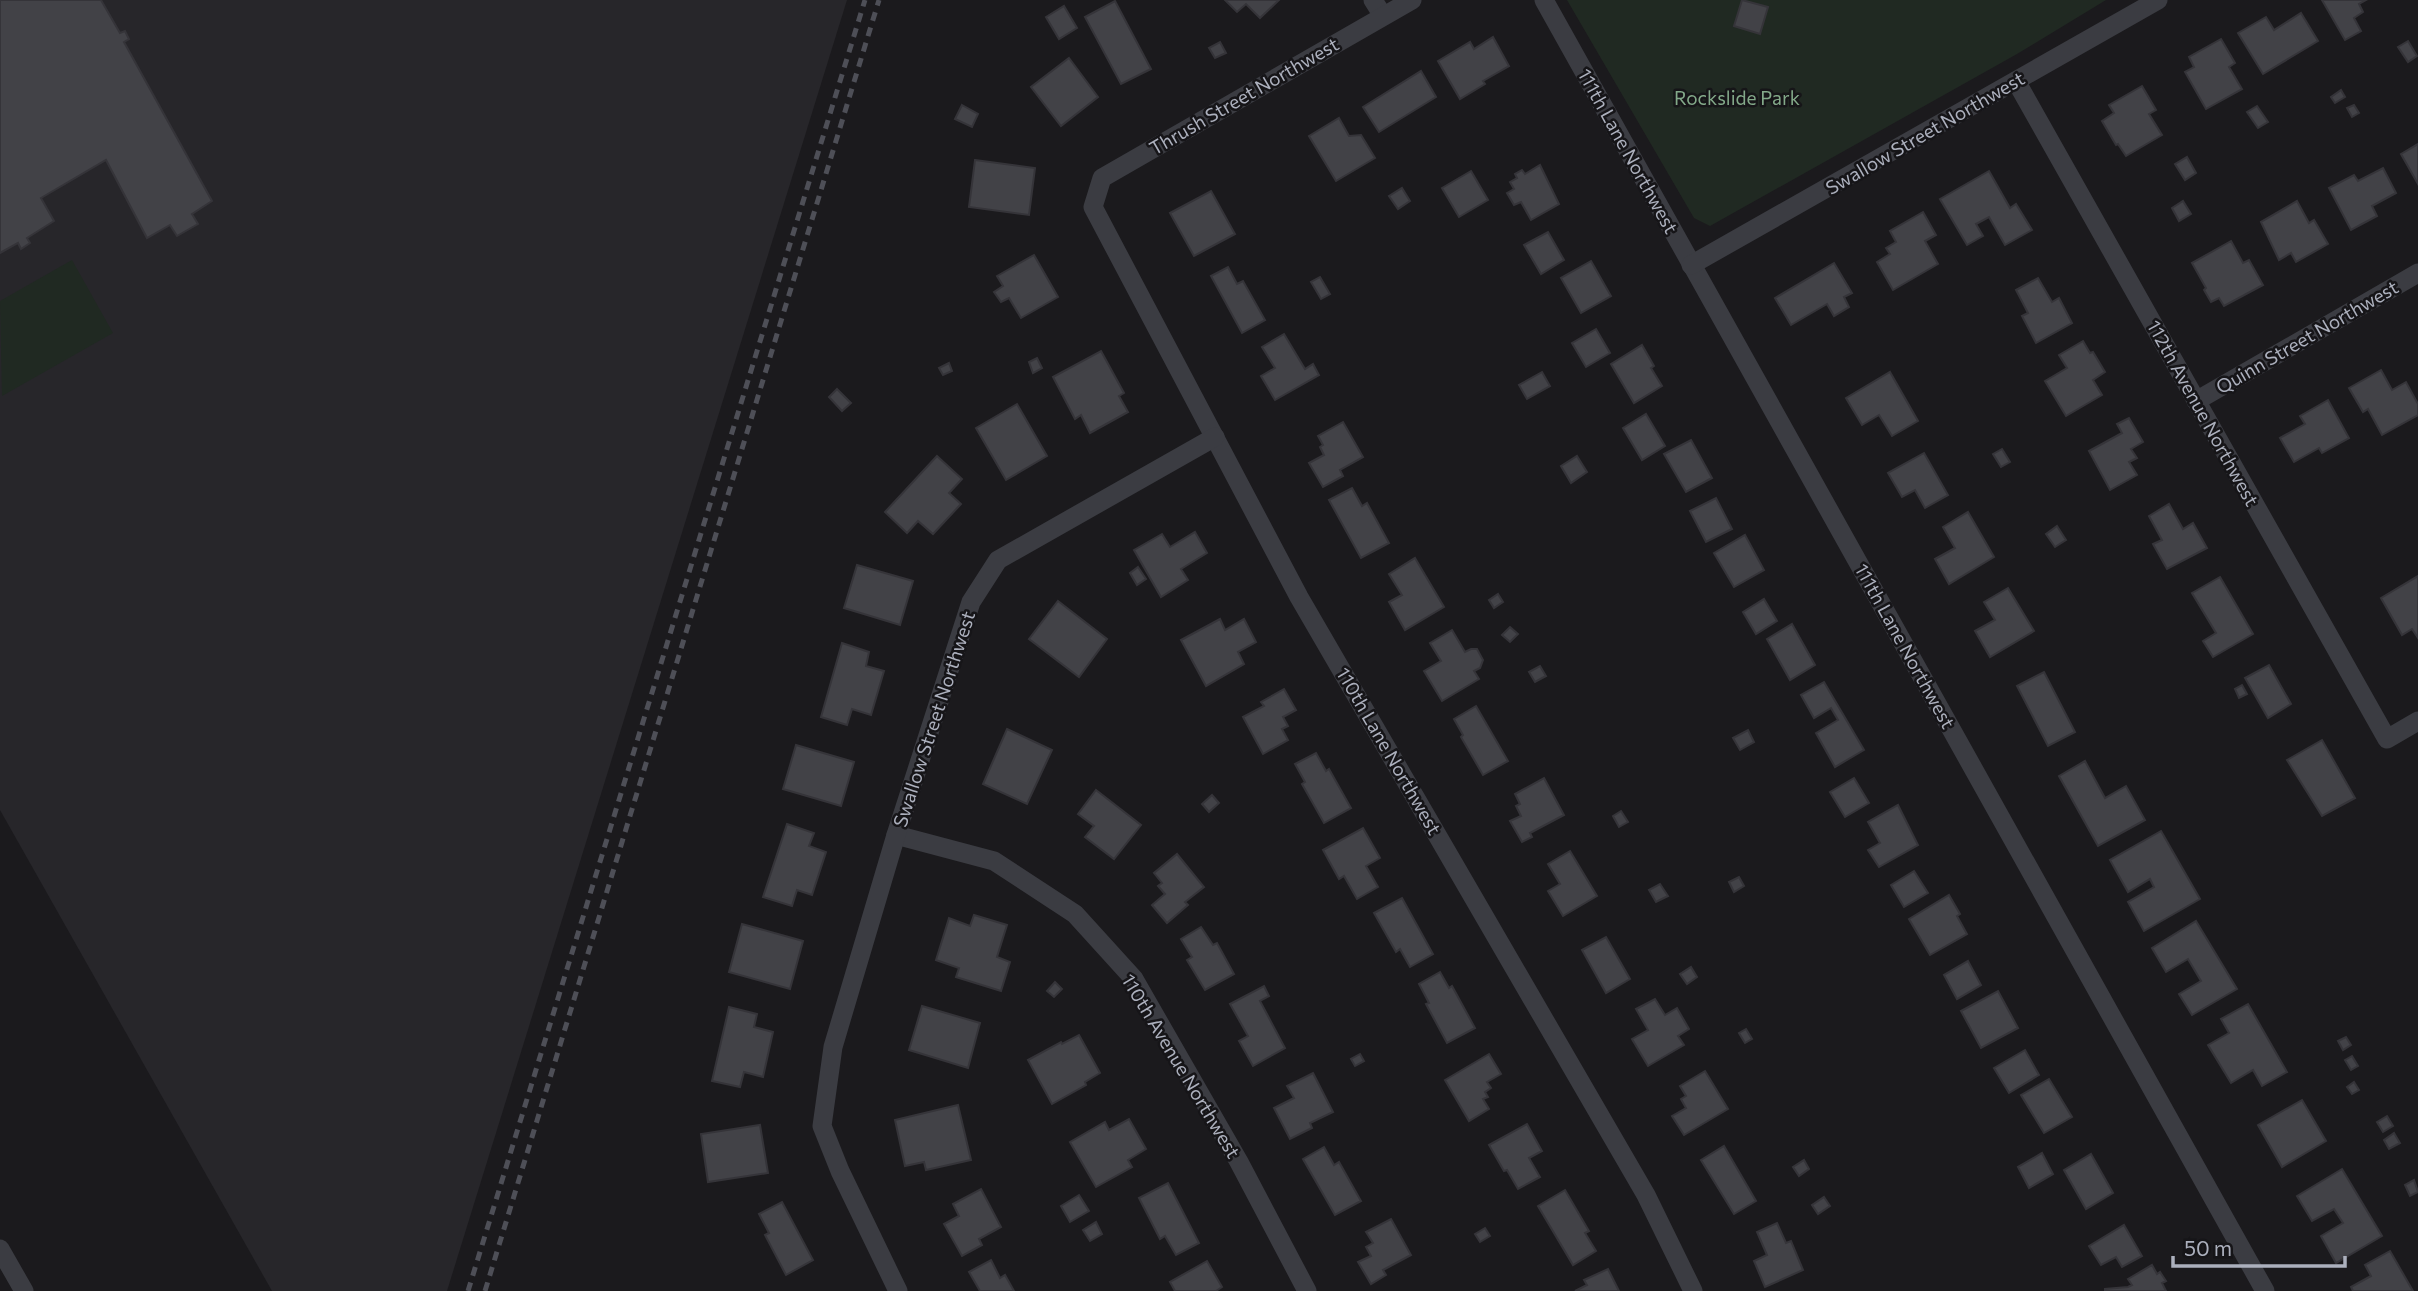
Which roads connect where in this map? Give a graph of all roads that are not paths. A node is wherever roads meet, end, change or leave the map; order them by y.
1 (1412, 0) edge
2 (1544, 0) edge
3 (2158, 0) edge
4 (1378, 8) edge
5 (2016, 80) junction
6 (1093, 207) joint
7 (1691, 265) junction
8 (2418, 273) edge
9 (2196, 401) junction
10 (1215, 437) junction
11 (2418, 721) edge
12 (896, 835) junction
13 (0, 1249) edge
14 (24, 1291) edge
15 (898, 1291) edge
16 (1307, 1291) edge
17 (1693, 1291) edge
18 (2265, 1291) edge

1 - 4 street, Thrush Street Northwest
2 - 7 street, 111th Lane Northwest
3 - 5 street, Swallow Street Northwest
4 - 6 street, Thrush Street Northwest
5 - 7 street, Swallow Street Northwest
5 - 9 street, 112th Avenue Northwest
6 - 10 street, 110th Lane Northwest
7 - 18 street, 111th Lane Northwest
8 - 9 street, Quinn Street Northwest
9 - 11 street, 112th Avenue Northwest
10 - 12 street, Swallow Street Northwest
10 - 17 street, 110th Lane Northwest
12 - 15 street, Swallow Street Northwest
12 - 16 street, 110th Avenue Northwest
13 - 14 street

